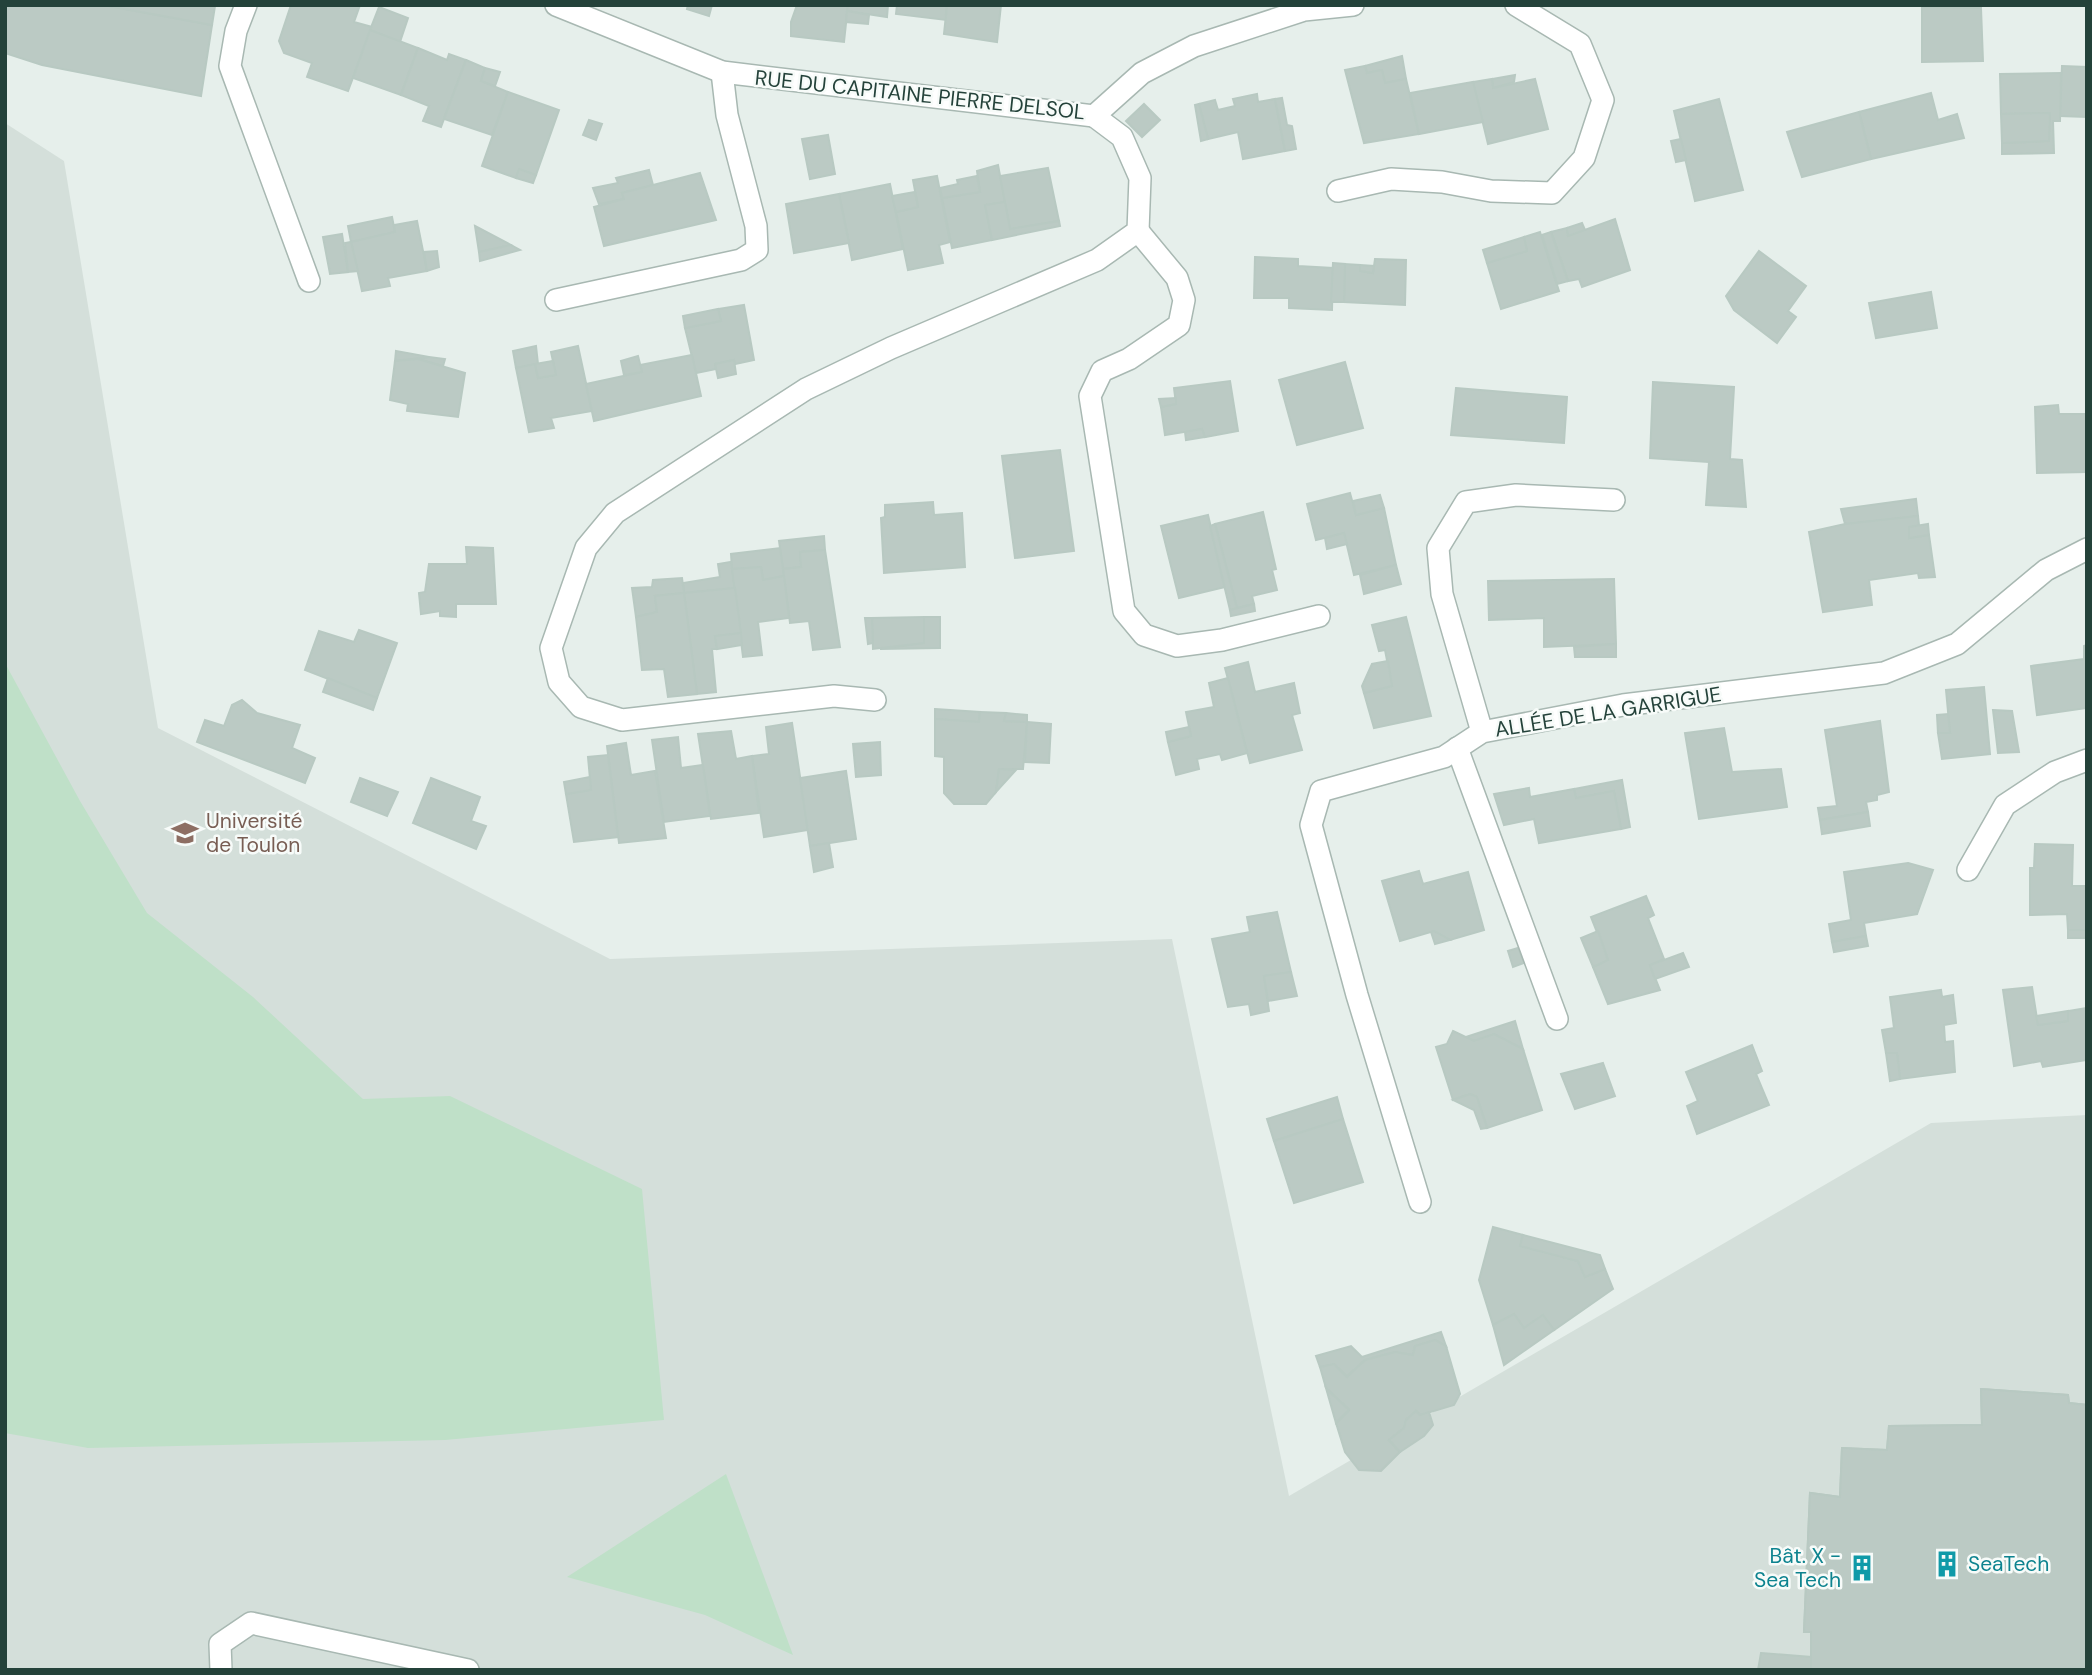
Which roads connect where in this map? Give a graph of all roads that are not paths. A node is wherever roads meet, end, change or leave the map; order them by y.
1 (246, 5) edge
2 (556, 5) edge
3 (1353, 5) edge
4 (1517, 5) edge
5 (722, 72) junction
6 (1094, 116) junction
7 (1338, 191) dead end
8 (1138, 232) junction
9 (309, 281) dead end
10 (556, 300) dead end
11 (1614, 500) dead end
12 (2087, 549) edge
13 (1319, 616) dead end
14 (875, 700) dead end
15 (1482, 732) junction
16 (1457, 748) junction
17 (2087, 760) edge
18 (1968, 870) dead end
19 (1557, 1019) dead end
20 (1420, 1202) dead end
21 (220, 1670) edge
22 (468, 1670) edge

1 - 9 street
2 - 5 street, RUE DU CAPITAINE PIERRE DELSOL
3 - 6 street, RUE DU CAPITAINE PIERRE DELSOL
4 - 7 street
5 - 6 street, RUE DU CAPITAINE PIERRE DELSOL
5 - 10 street
6 - 8 street
8 - 13 street
8 - 14 street
11 - 15 street
12 - 15 street, ALLÉE DE LA GARRIGUE
15 - 16 street, ALLÉE DE LA GARRIGUE
16 - 19 street
16 - 20 street, ALLÉE DE LA GARRIGUE
17 - 18 street
21 - 22 street

